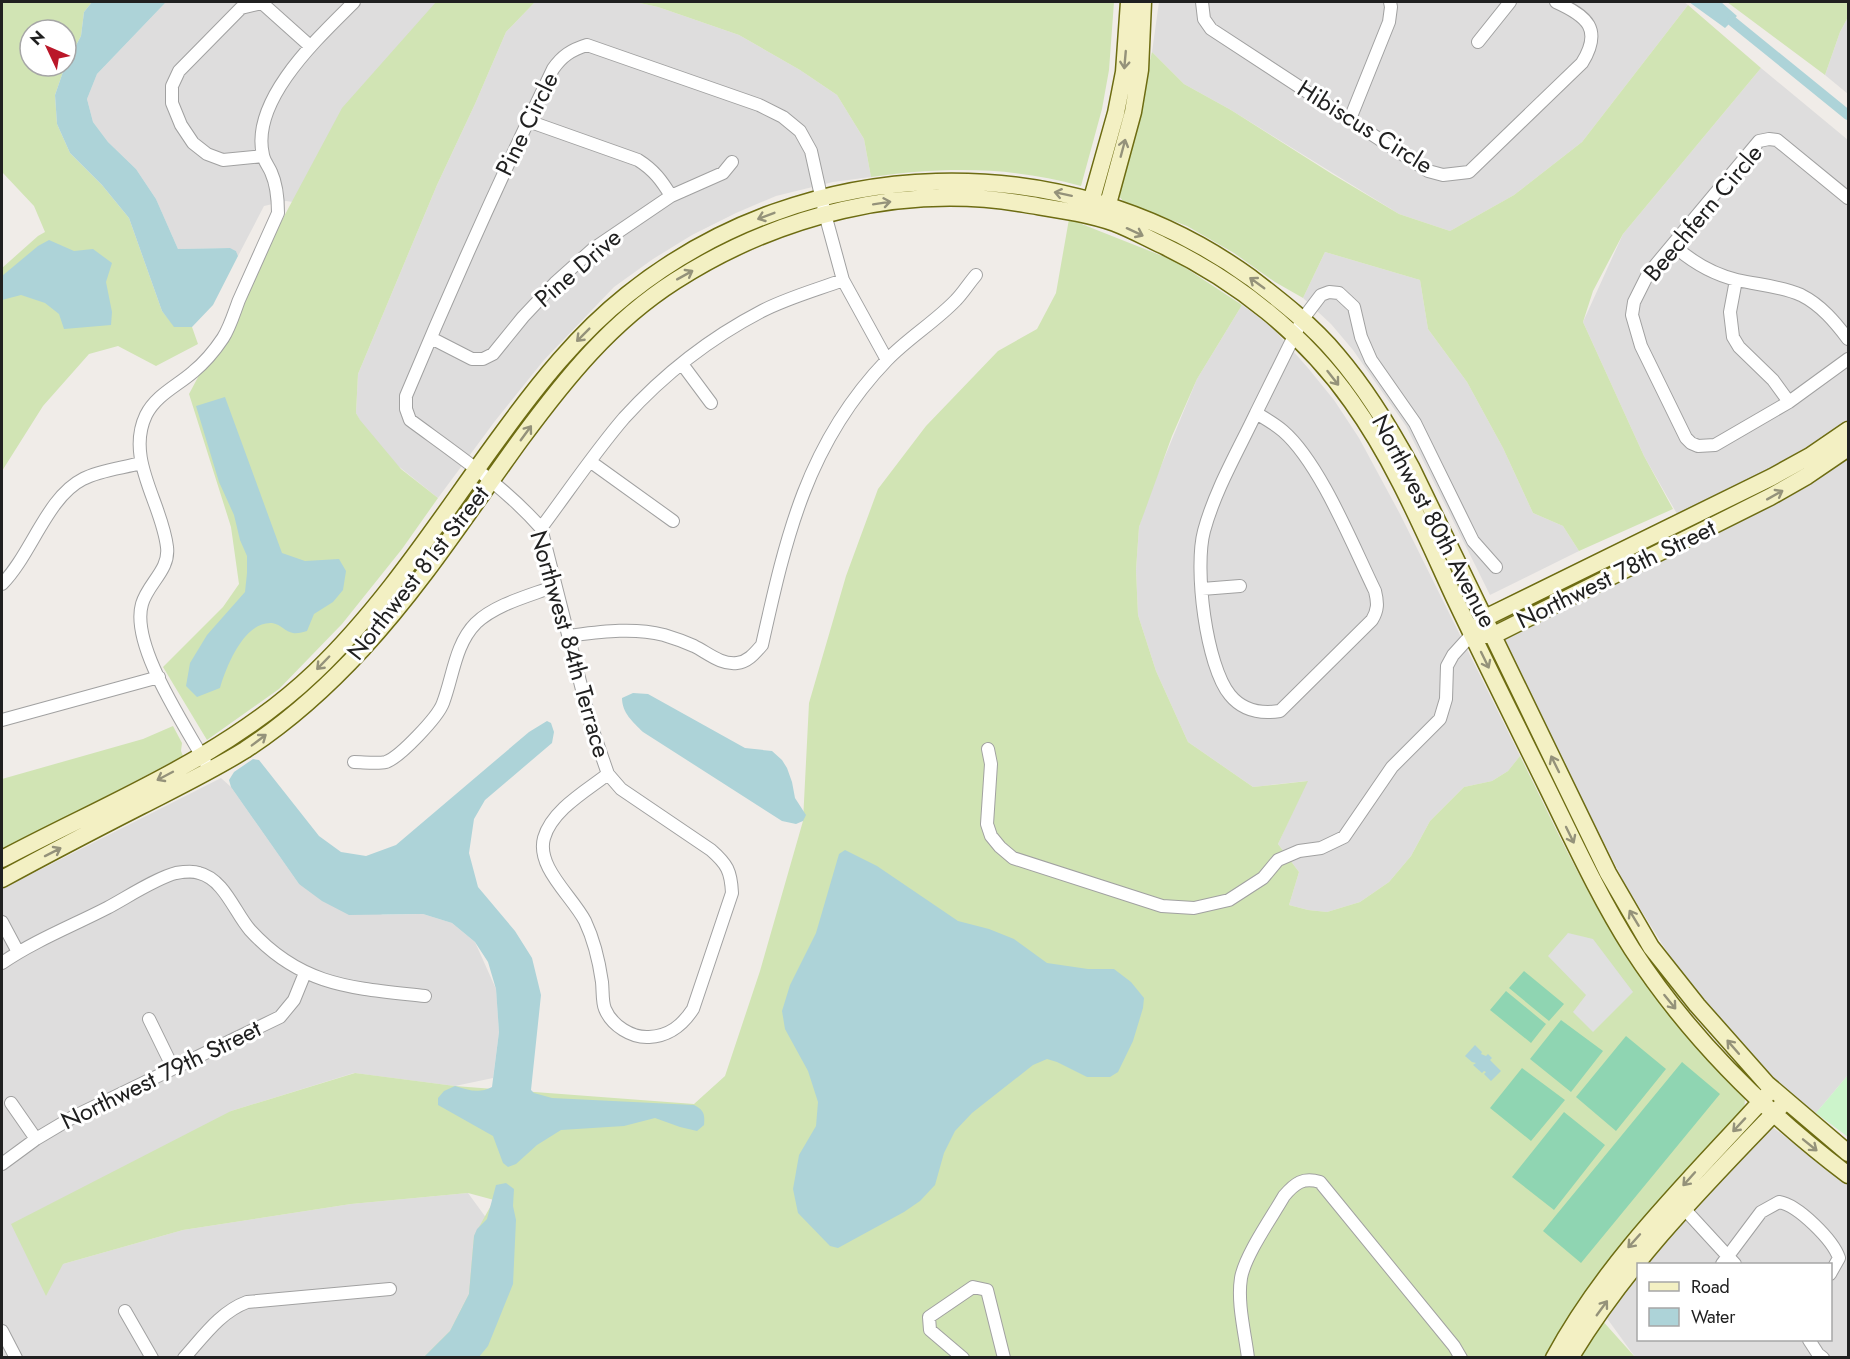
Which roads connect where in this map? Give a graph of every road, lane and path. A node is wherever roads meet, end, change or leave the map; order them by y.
1 (262, 2) edge
2 (354, 2) edge
3 (1129, 2) edge
4 (1143, 2) edge
5 (1202, 2) edge
6 (1390, 2) edge
7 (1510, 2) edge
8 (1556, 2) edge
9 (1478, 42) dead end
10 (310, 46) junction
11 (1350, 119) junction
12 (528, 121) junction
13 (263, 156) junction
14 (732, 162) dead end
15 (671, 196) junction
16 (822, 197) junction
17 (1848, 198) edge
18 (1089, 208) junction
19 (1106, 213) junction
20 (825, 214) junction
21 (1673, 245) junction
22 (976, 275) dead end
23 (843, 280) junction
24 (1736, 280) junction
25 (631, 302) junction
26 (1302, 320) junction
27 (1293, 335) junction
28 (430, 338) junction
29 (1848, 339) edge
30 (1848, 359) edge
31 (887, 360) junction
32 (681, 364) junction
33 (1789, 402) junction
34 (711, 403) dead end
35 (1256, 413) junction
36 (1848, 430) edge
37 (1848, 448) edge
38 (591, 462) junction
39 (141, 463) junction
40 (476, 469) junction
41 (491, 480) junction
42 (673, 521) dead end
43 (541, 528) junction
44 (1496, 567) dead end
45 (2, 584) edge
46 (555, 586) junction
47 (1240, 586) dead end
48 (1202, 589) junction
49 (1485, 618) junction
50 (1472, 634) junction
51 (1494, 635) junction
52 (568, 636) junction
53 (159, 677) junction
54 (2, 720) edge
55 (988, 749) dead end
56 (354, 762) dead end
57 (206, 764) junction
58 (608, 774) junction
59 (2, 859) edge
60 (2, 879) edge
61 (2, 922) edge
62 (18, 952) junction
63 (2, 963) edge
64 (305, 973) junction
65 (424, 996) dead end
66 (149, 1019) dead end
67 (173, 1068) junction
68 (1772, 1090) junction
69 (1761, 1102) junction
70 (11, 1104) dead end
71 (1780, 1108) junction
72 (36, 1139) junction
73 (1848, 1153) edge
74 (2, 1164) edge
75 (1848, 1175) edge
76 (1678, 1202) junction
77 (1728, 1262) edge
78 (1832, 1270) edge
79 (390, 1289) dead end
80 (125, 1311) dead end
81 (2, 1331) edge
82 (1810, 1341) edge
83 (1819, 1356) edge
84 (1461, 1357) edge
85 (16, 1358) edge
86 (152, 1358) edge
87 (184, 1358) edge
88 (963, 1358) edge
89 (1004, 1358) edge
90 (1248, 1358) edge
91 (1554, 1358) edge
92 (1570, 1358) edge

1 - 10 street
1 - 13 street
2 - 10 street
3 -> 18 street
19 -> 4 street
5 - 11 street, Hibiscus Circle
6 - 11 street
7 - 9 street
8 - 11 street, Hibiscus Circle
10 - 13 street
12 - 15 street
12 - 16 street, Pine Circle
12 - 28 street, Pine Circle
13 - 39 street
14 - 15 street, Pine Drive
15 - 28 street, Pine Drive
18 -> 16 street, Northwest 80th Avenue
16 - 20 street, Pine Circle
16 -> 25 street, Northwest 80th Avenue
17 - 21 street, Beechfern Circle
18 - 19 street, Northwest 80th Avenue
20 -> 18 street, Northwest 80th Avenue
26 -> 19 street, Northwest 80th Avenue
19 -> 27 street, Northwest 80th Avenue
20 - 23 street, Pine Circle
25 -> 20 street, Northwest 80th Avenue
21 - 24 street
21 - 33 street, Beechfern Circle
22 - 31 street
23 - 31 street, Pine Circle
23 - 32 street
24 - 29 street
24 - 33 street
25 -> 40 street, Northwest 81st Street
41 -> 25 street, Northwest 81st Street
26 - 27 street
26 - 44 street
26 - 49 street, Northwest 80th Avenue
27 - 35 street
27 -> 50 street, Northwest 80th Avenue
28 - 40 street, Pine Circle
30 - 33 street, Beechfern Circle
31 - 52 street
32 - 34 street
32 - 38 street
35 - 48 street
35 - 48 street
36 - 49 street, Northwest 78th Street
51 -> 37 street, Northwest 78th Street
38 - 42 street
38 - 43 street
39 - 45 street
39 - 53 street
40 - 41 street, Northwest 84th Terrace
40 -> 57 street, Northwest 81st Street
41 - 43 street, Northwest 84th Terrace
57 -> 41 street, Northwest 81st Street
43 - 46 street, Northwest 84th Terrace
46 - 52 street, Northwest 84th Terrace
46 - 56 street
47 - 48 street
49 - 50 street, Northwest 78th Street
49 - 51 street, Northwest 80th Avenue
50 - 51 street, Northwest 78th Street
50 - 55 street
50 -> 69 street, Northwest 80th Avenue
68 -> 51 street, Northwest 80th Avenue
52 - 58 street, Northwest 84th Terrace
53 - 54 street
53 - 57 street
57 -> 59 street, Northwest 81st Street
60 -> 57 street, Northwest 81st Street
58 - 58 street, Northwest 84th Terrace
61 - 62 street
62 - 63 street
62 - 64 street
64 - 65 street
64 - 67 street, Northwest 79th Street
66 - 67 street
67 - 72 street, Northwest 79th Street
68 - 69 street
68 - 71 street, Northwest 80th Avenue
69 - 71 street, Northwest 80th Avenue
69 -> 76 street
70 - 72 street
71 - 73 street, Northwest 80th Avenue
71 -> 75 street, Northwest 80th Avenue
71 - 76 street
72 - 74 street, Northwest 79th Street
76 - 77 street
76 -> 91 street
92 -> 76 street
77 - 78 street
79 - 87 street
80 - 86 street
81 - 85 street
82 - 83 street
84 - 90 street
88 - 89 street

